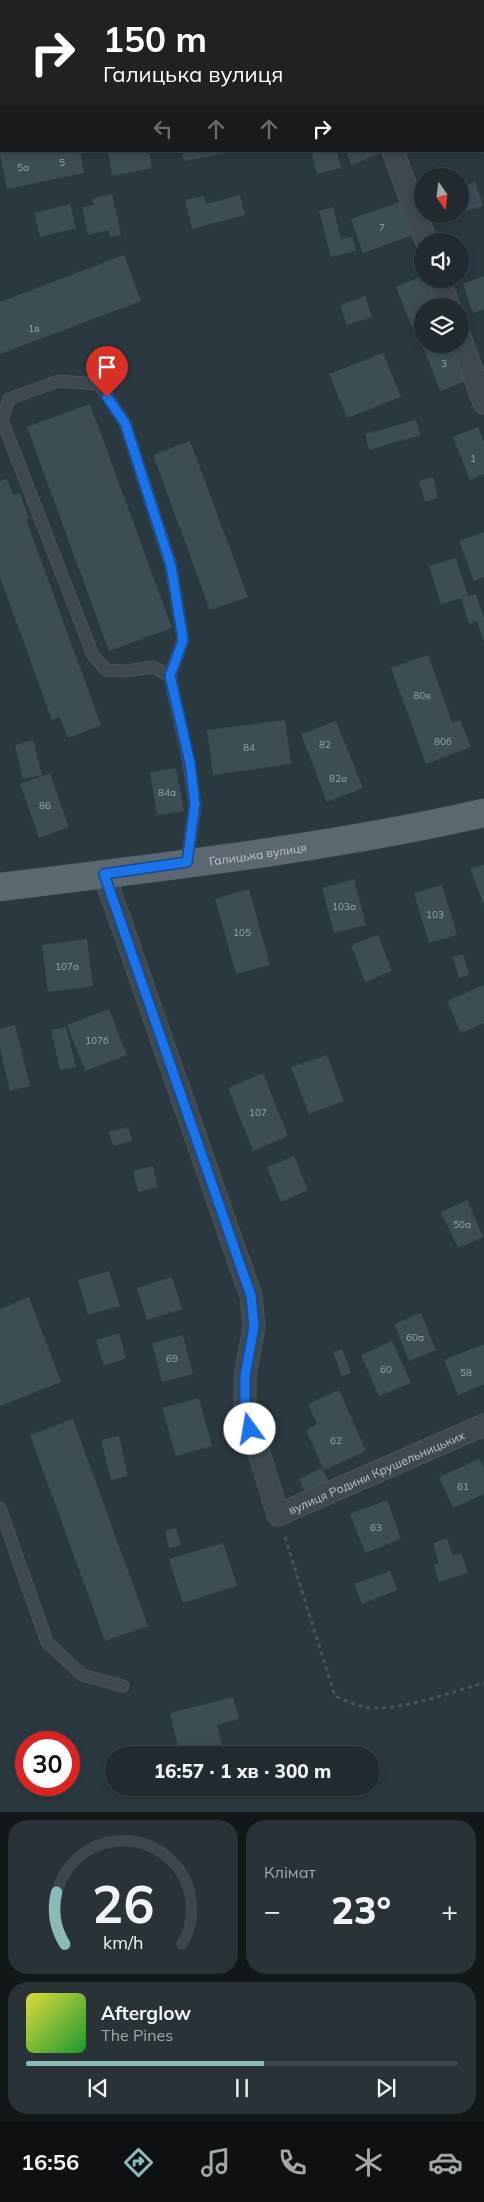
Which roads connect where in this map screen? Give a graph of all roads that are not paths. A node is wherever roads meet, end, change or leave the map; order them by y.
1 (393, 152) edge
2 (423, 233) edge
3 (466, 353) edge
4 (484, 403) edge
5 (170, 676) junction
6 (484, 813) edge
7 (187, 862) junction
8 (104, 874) junction
9 (0, 887) edge
10 (484, 1425) edge
11 (0, 1508) edge
12 (122, 1686) dead end

1 - 2 street
3 - 4 street
5 - 5 lane
5 - 7 lane
6 - 7 main road, Галицька вулиця
7 - 8 main road, Галицька вулиця
8 - 9 main road, Галицька вулиця
8 - 10 street, вулиця Родини Крушельницьких
11 - 12 lane

